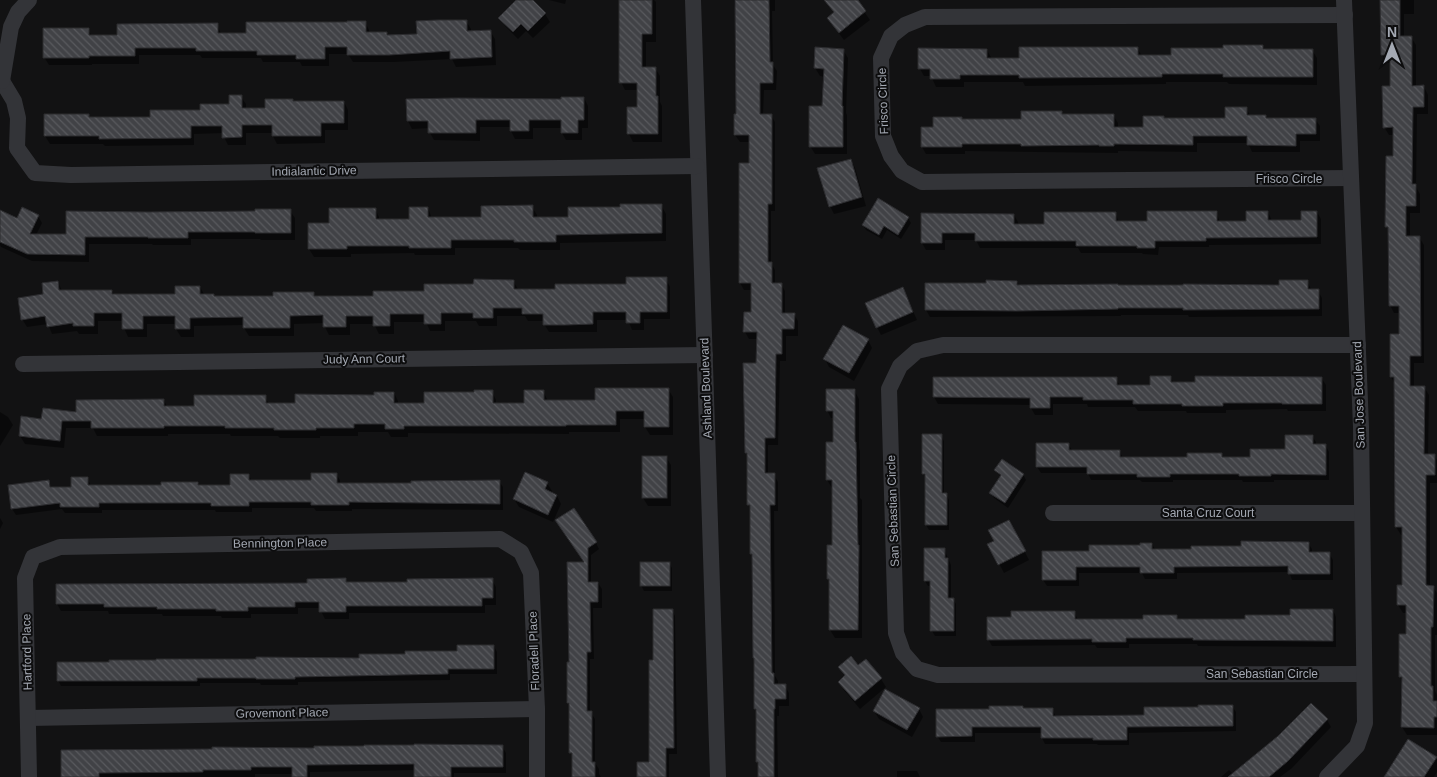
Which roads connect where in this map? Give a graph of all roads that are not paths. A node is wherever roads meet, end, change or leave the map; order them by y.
1 (28, 0) edge
2 (693, 0) edge
3 (1345, 8) edge
4 (1, 81) edge
5 (697, 166) junction
6 (1352, 178) junction
7 (1358, 345) junction
8 (706, 355) junction
9 (23, 364) dead end
10 (1053, 513) dead end
11 (1362, 513) junction
12 (500, 540) joint
13 (60, 547) joint
14 (1364, 674) junction
15 (537, 709) junction
16 (28, 718) junction
17 (29, 777) edge
18 (537, 777) edge
19 (718, 777) edge
20 (1327, 777) edge

1 - 4 street
2 - 5 street, Ashland Boulevard
3 - 6 street, San Jose Boulevard
3 - 6 street, Frisco Circle
4 - 5 street, Indialantic Drive
5 - 8 street, Ashland Boulevard
6 - 7 street, San Jose Boulevard
7 - 11 street, San Jose Boulevard
7 - 14 street, San Sebastian Circle
8 - 9 street, Judy Ann Court
8 - 19 street, Ashland Boulevard
10 - 11 street, Santa Cruz Court
11 - 14 street, San Jose Boulevard
12 - 13 street, Bennington Place
12 - 15 street, Floradell Place
13 - 16 street, Hartford Place
14 - 20 street, San Jose Boulevard
15 - 16 street, Grovemont Place
15 - 18 street, Floradell Place
16 - 17 street, Hartford Place

